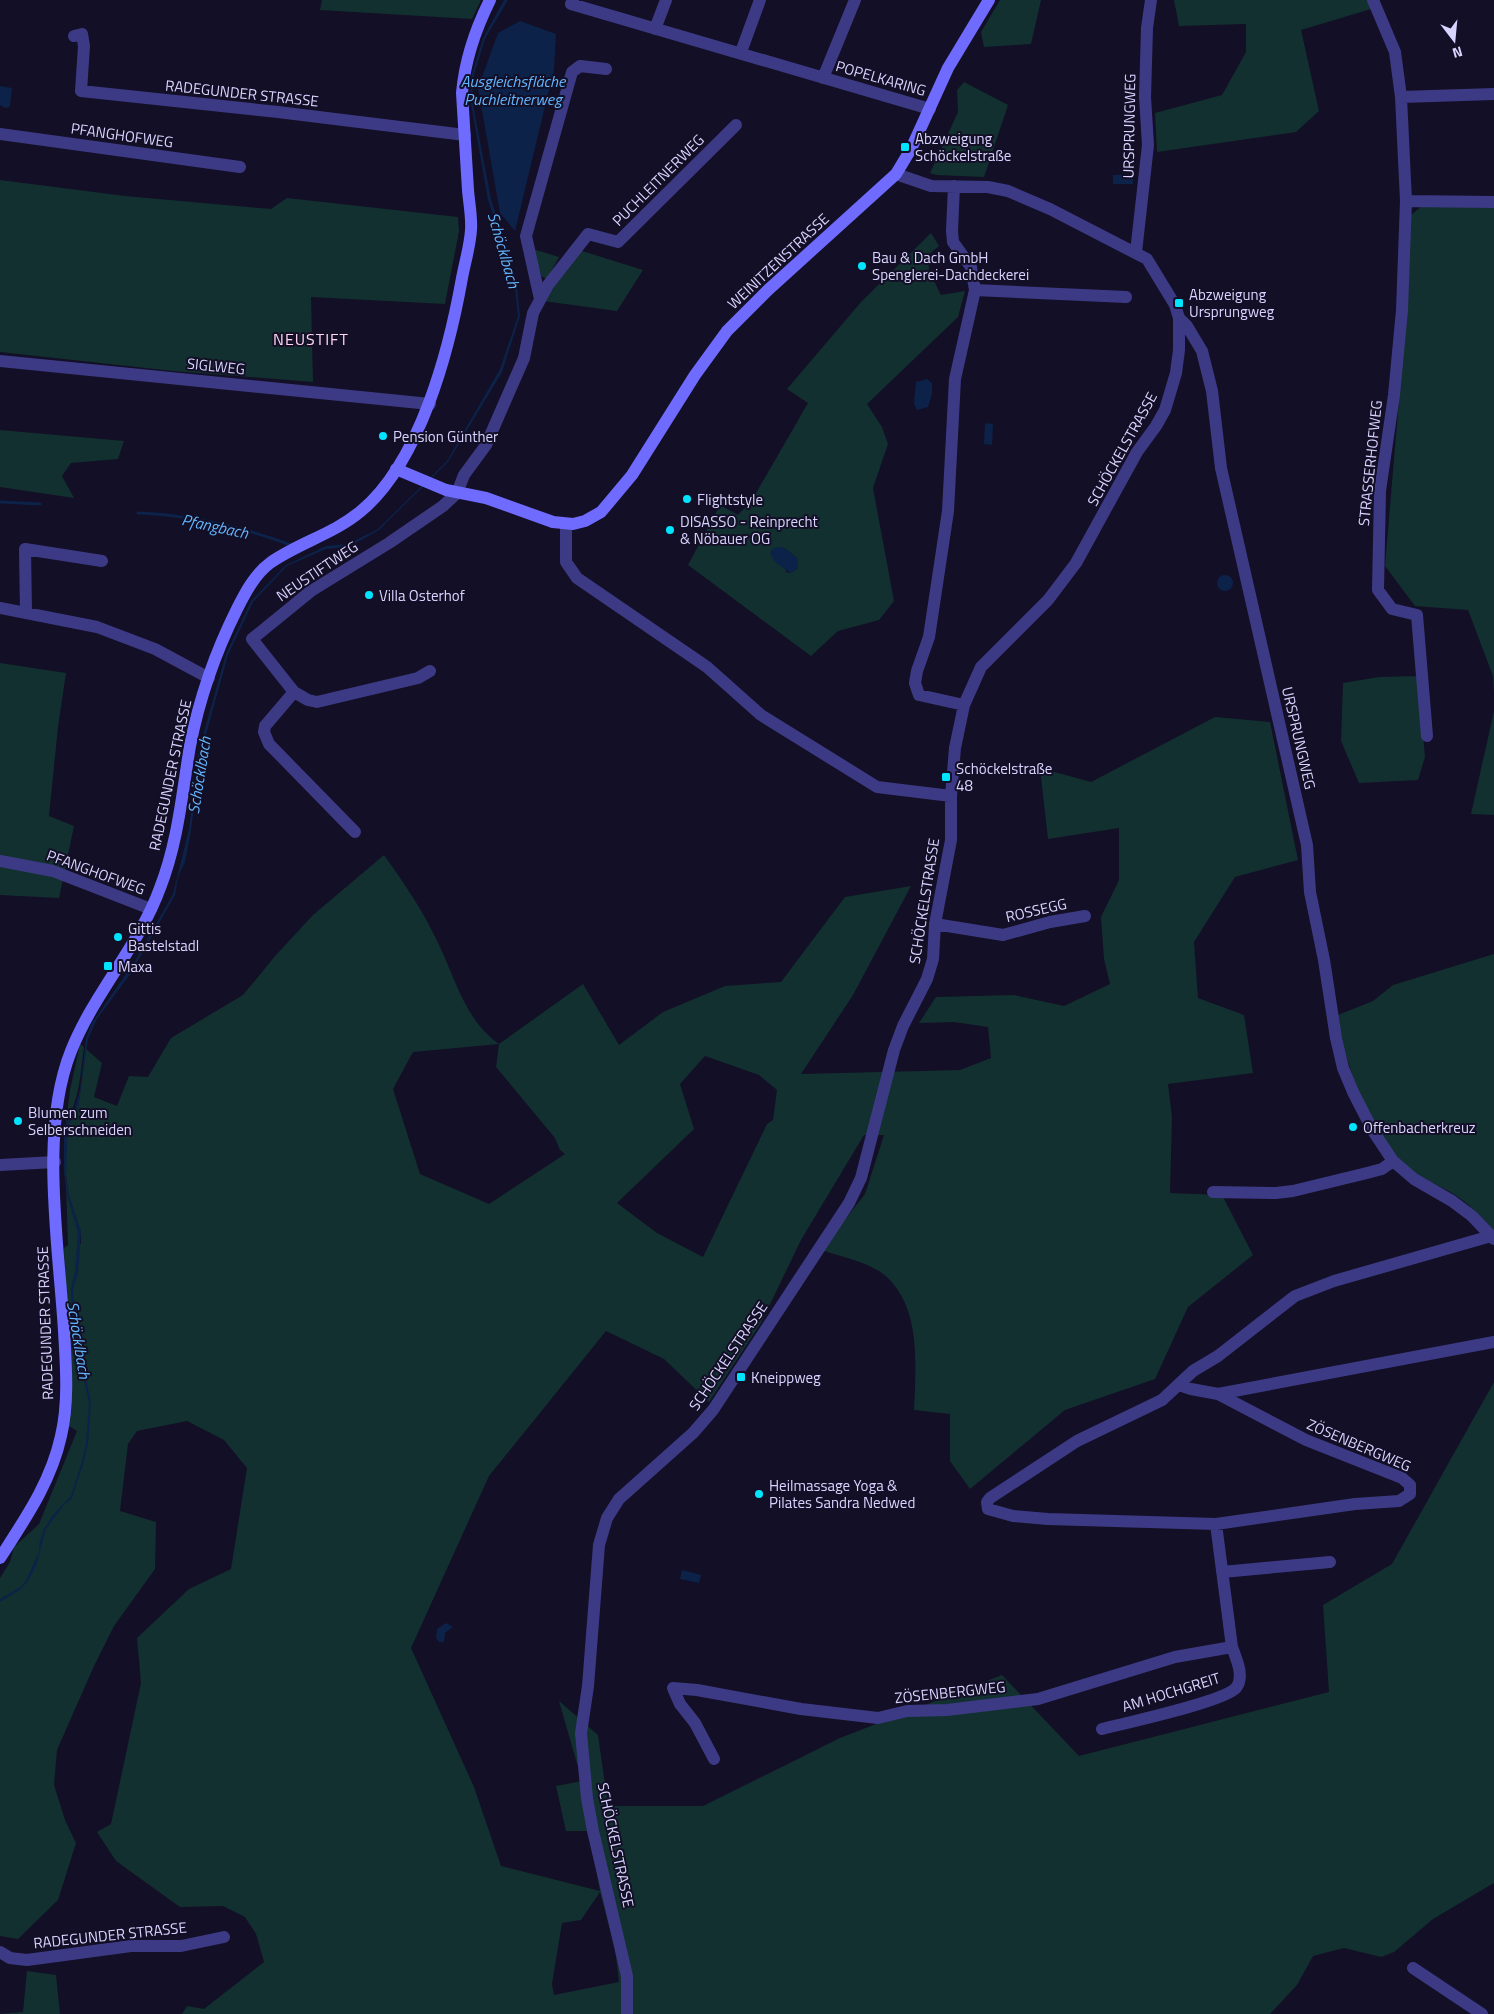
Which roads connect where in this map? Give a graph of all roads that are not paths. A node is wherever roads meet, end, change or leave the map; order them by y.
1 (490, 0) edge
2 (573, 0) edge
3 (666, 0) edge
4 (760, 0) edge
5 (855, 0) edge
6 (989, 0) edge
7 (1151, 0) edge
8 (1373, 0) edge
9 (655, 29) junction
10 (74, 36) dead end
11 (741, 52) junction
12 (606, 69) dead end
13 (823, 78) junction
14 (1494, 94) edge
15 (1401, 97) junction
16 (930, 109) junction
17 (736, 125) dead end
18 (0, 134) edge
19 (465, 136) junction
20 (240, 167) dead end
21 (896, 174) junction
22 (954, 186) junction
23 (1406, 201) junction
24 (1494, 202) edge
25 (1136, 252) junction
26 (975, 290) junction
27 (1126, 297) dead end
28 (540, 299) junction
29 (1179, 318) junction
30 (0, 361) edge
31 (430, 404) junction
32 (396, 469) junction
33 (457, 492) junction
34 (566, 524) junction
35 (102, 561) dead end
36 (0, 608) edge
37 (26, 612) junction
38 (430, 671) dead end
39 (209, 678) junction
40 (294, 692) junction
41 (964, 705) junction
42 (1427, 736) dead end
43 (951, 796) junction
44 (356, 832) dead end
45 (0, 861) edge
46 (151, 909) junction
47 (1085, 916) dead end
48 (935, 924) junction
49 (55, 1162) junction
50 (1393, 1162) junction
51 (0, 1165) edge
52 (1213, 1192) dead end
53 (1493, 1238) edge
54 (1494, 1342) edge
55 (1179, 1385) junction
56 (1218, 1394) junction
57 (1216, 1524) junction
58 (0, 1558) edge
59 (1330, 1562) dead end
60 (1222, 1572) junction
61 (1232, 1647) junction
62 (1102, 1729) dead end
63 (714, 1759) dead end
64 (224, 1937) dead end
65 (0, 1952) edge
66 (1413, 1968) dead end
67 (627, 2014) edge
68 (1482, 2014) edge

1 - 19 main road, RADEGUNDER STRASSE
2 - 9 street, POPELKARING
3 - 9 street
4 - 11 street
5 - 13 street, POPELKARING
6 - 16 main road, WEINITZENSTRASSE
7 - 25 street, URSPRUNGWEG
8 - 15 street, STRASSERHOFWEG
9 - 11 street, POPELKARING
10 - 19 street, RADEGUNDER STRASSE
11 - 13 street, POPELKARING
12 - 28 street
13 - 16 street, POPELKARING
14 - 15 street
15 - 23 street, STRASSERHOFWEG
16 - 21 main road, WEINITZENSTRASSE
17 - 28 street, PUCHLEITNERWEG
18 - 20 street, PFANGHOFWEG
19 - 31 main road, RADEGUNDER STRASSE
21 - 22 street, SCHÖCKELSTRASSE
21 - 34 main road, WEINITZENSTRASSE
22 - 25 street, SCHÖCKELSTRASSE
22 - 26 street
23 - 24 street
23 - 42 street, STRASSERHOFWEG
25 - 29 street, SCHÖCKELSTRASSE
26 - 27 street
26 - 41 street
28 - 33 street, PUCHLEITNERWEG
29 - 41 street, SCHÖCKELSTRASSE
29 - 50 street, URSPRUNGWEG
30 - 31 street, SIGLWEG
31 - 32 main road, RADEGUNDER STRASSE
32 - 33 main road, WEINITZENSTRASSE
32 - 39 main road, RADEGUNDER STRASSE
33 - 34 main road, WEINITZENSTRASSE
33 - 40 street, NEUSTIFTWEG
34 - 43 street
35 - 37 street
36 - 37 street
37 - 39 street
38 - 40 street, NEUSTIFTWEG
39 - 46 main road, RADEGUNDER STRASSE
40 - 44 street
41 - 43 street, SCHÖCKELSTRASSE
43 - 48 street, SCHÖCKELSTRASSE
45 - 46 street, PFANGHOFWEG
46 - 49 main road, RADEGUNDER STRASSE
47 - 48 street, ROSSEGG
48 - 67 street, SCHÖCKELSTRASSE
49 - 51 street
49 - 58 main road, RADEGUNDER STRASSE
50 - 52 street
50 - 53 street, URSPRUNGWEG
53 - 55 street, ZÖSENBERGWEG
54 - 56 street, ZÖSENBERGWEG
55 - 56 street, ZÖSENBERGWEG
55 - 57 street, ZÖSENBERGWEG
56 - 57 street, ZÖSENBERGWEG
57 - 60 street
59 - 60 street
60 - 61 street
61 - 62 street, AM HOCHGREIT
61 - 63 street, ZÖSENBERGWEG
64 - 65 street, RADEGUNDER STRASSE
66 - 68 street

